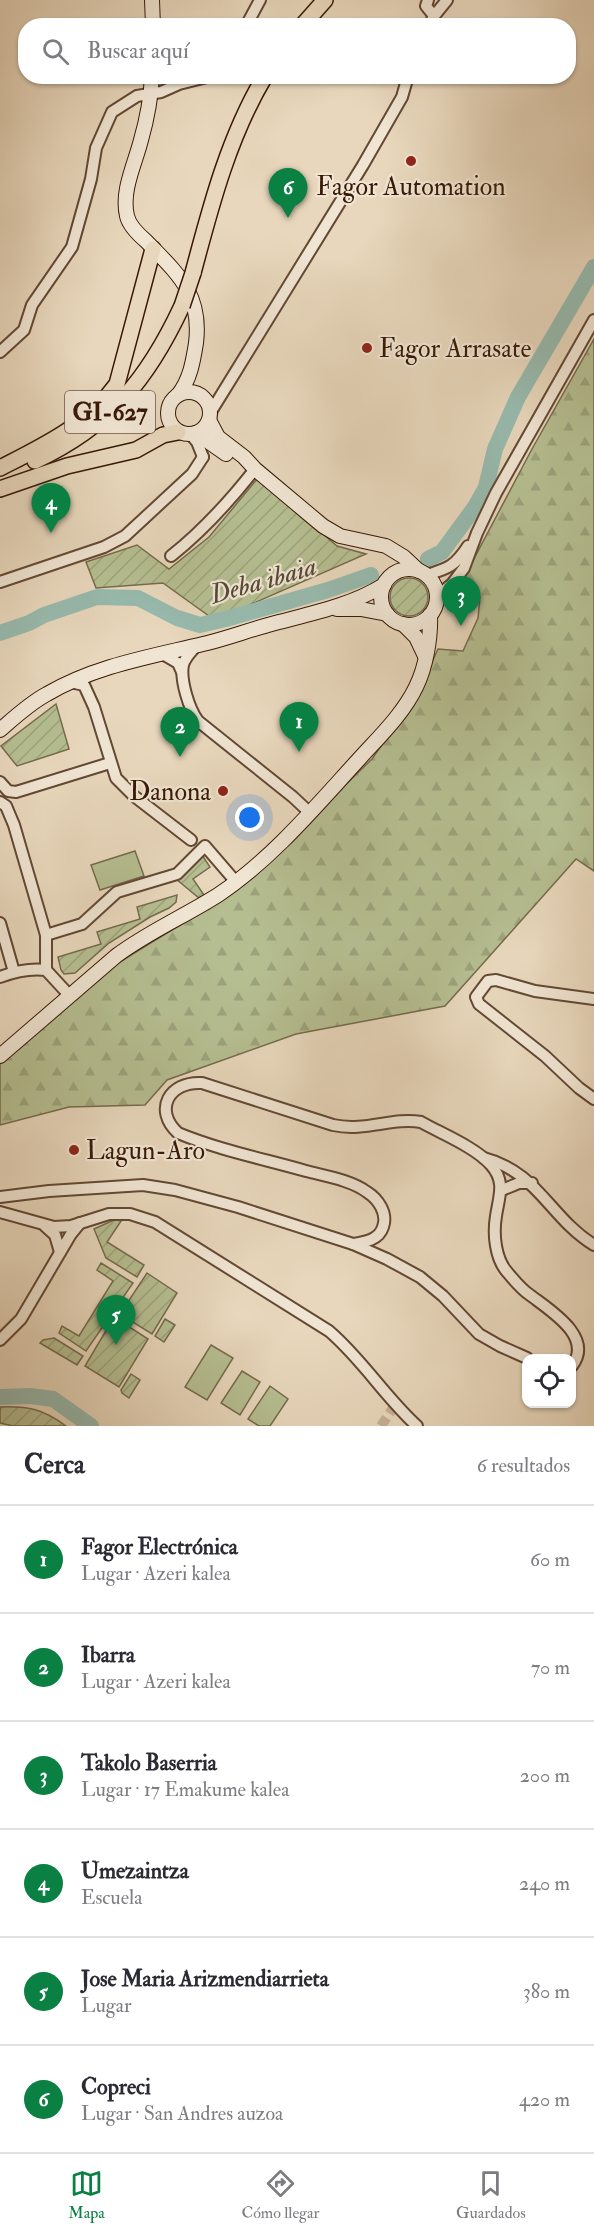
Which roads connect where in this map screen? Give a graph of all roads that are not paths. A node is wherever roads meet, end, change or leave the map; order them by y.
1 (260, 0) edge
2 (325, 0) edge
3 (428, 0) edge
4 (447, 0) edge
5 (250, 18) edge
6 (309, 18) edge
7 (430, 18) edge
8 (433, 18) edge
9 (152, 84) edge
10 (179, 84) edge
11 (261, 84) edge
12 (406, 84) edge
13 (151, 93) junction
14 (153, 249) junction
15 (594, 320) edge
16 (0, 352) edge
17 (194, 357) junction
18 (178, 395) junction
19 (205, 399) junction
20 (209, 419) junction
21 (188, 433) junction
22 (221, 450) junction
23 (203, 457) junction
24 (0, 468) edge
25 (255, 469) junction
26 (0, 477) edge
27 (0, 489) edge
28 (477, 533) junction
29 (373, 545) junction
30 (171, 556) dead end
31 (423, 573) junction
32 (387, 580) junction
33 (0, 582) edge
34 (437, 596) junction
35 (335, 609) junction
36 (387, 614) junction
37 (430, 615) junction
38 (403, 624) junction
39 (197, 645) junction
40 (161, 653) junction
41 (425, 657) junction
42 (182, 672) junction
43 (69, 682) junction
44 (0, 730) edge
45 (110, 763) junction
46 (0, 782) edge
47 (3, 804) edge
48 (305, 814) junction
49 (191, 840) dead end
50 (236, 882) junction
51 (0, 923) edge
52 (45, 935) junction
53 (46, 970) junction
54 (14, 972) junction
55 (0, 976) edge
56 (70, 996) junction
57 (594, 999) edge
58 (0, 1056) edge
59 (594, 1099) edge
60 (484, 1158) junction
61 (532, 1183) junction
62 (502, 1190) junction
63 (0, 1197) edge
64 (0, 1212) edge
65 (80, 1223) junction
66 (42, 1224) junction
67 (376, 1237) junction
68 (353, 1244) junction
69 (594, 1245) edge
70 (60, 1252) junction
71 (387, 1259) junction
72 (0, 1340) edge
73 (522, 1357) edge
74 (576, 1362) edge
75 (417, 1426) edge

1 - 5 street
2 - 6 main road
3 - 7 street
4 - 8 street
9 - 13 street
10 - 13 street
11 - 26 main road, GI-627, bridge
12 - 20 street
13 - 14 street
13 - 16 street
14 - 17 street
14 - 24 main road
15 - 28 street
17 - 18 street
17 - 19 street
18 - 19 street
18 - 21 street
19 - 20 street
20 - 21 street
20 - 25 street
21 - 22 street
21 - 23 street
21 - 27 main road
22 - 23 street
22 - 25 street
23 - 33 street
25 - 29 street
25 - 30 street
28 - 31 street
28 - 34 street
29 - 31 street
29 - 32 street
31 - 32 street
31 - 34 street
32 - 35 street
32 - 36 street
34 - 37 street
35 - 36 street
35 - 39 street
36 - 38 street
37 - 38 street
37 - 41 street
38 - 41 street
39 - 40 street
39 - 42 street
40 - 42 street
40 - 43 street
41 - 48 street
42 - 48 street
43 - 44 street
43 - 45 street
45 - 46 street
45 - 49 street
47 - 52 street
48 - 50 street
50 - 52 street
50 - 56 street
51 - 54 street
52 - 53 street
53 - 54 street
53 - 56 street
54 - 55 street
56 - 58 street
57 - 59 street
60 - 61 street
60 - 62 street
60 - 67 street
61 - 62 street
61 - 69 street
62 - 74 street
63 - 68 street
64 - 66 street
65 - 66 street
65 - 70 street
65 - 75 street
66 - 70 street
67 - 68 street
67 - 71 street
68 - 71 street
70 - 72 street
71 - 73 street

